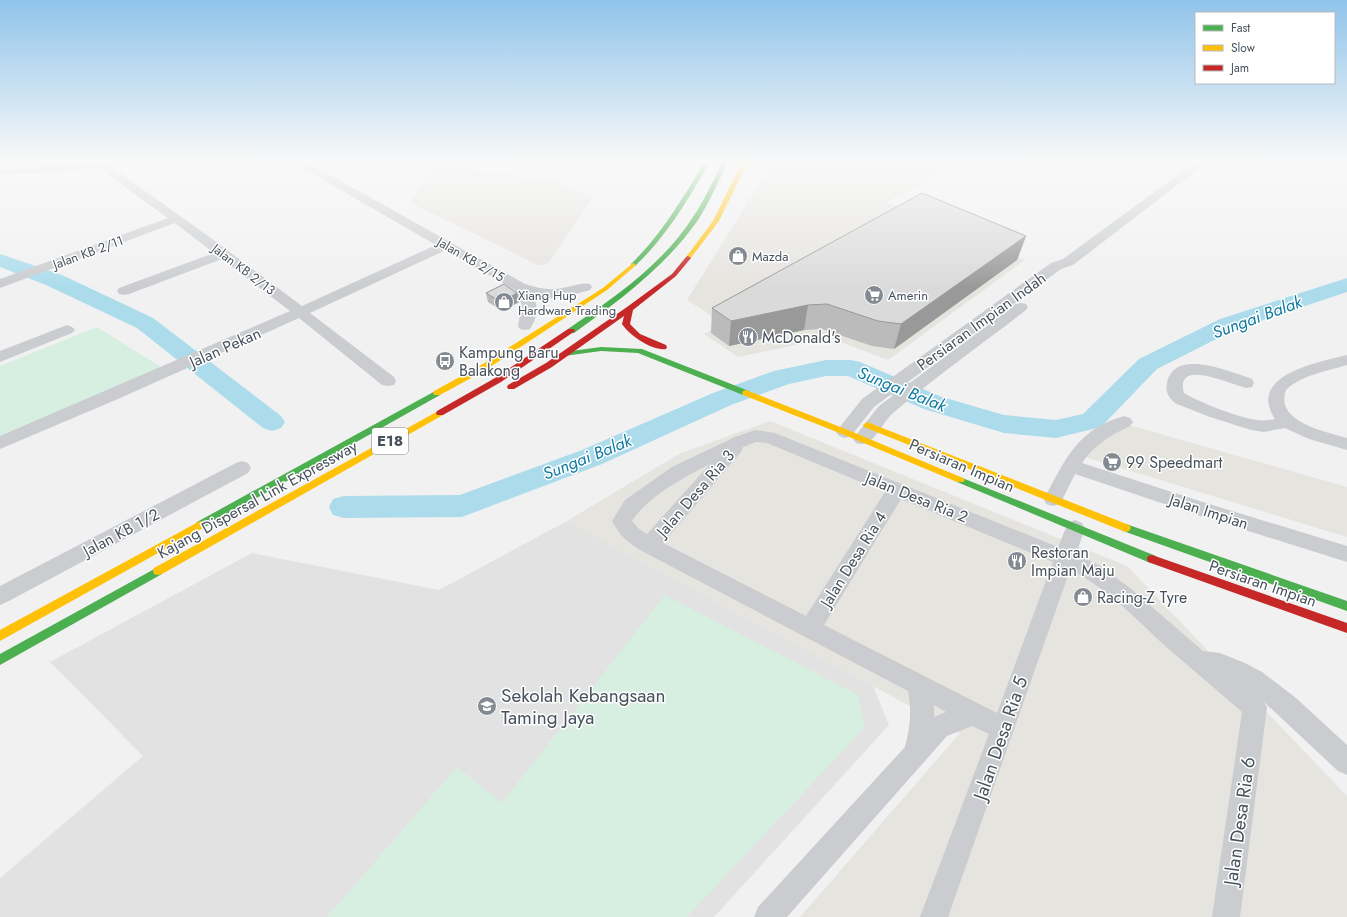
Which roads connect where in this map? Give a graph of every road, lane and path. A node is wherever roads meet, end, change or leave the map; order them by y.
1 (154, 203) edge
2 (372, 203) edge
3 (684, 203) edge
4 (704, 203) edge
5 (725, 203) edge
6 (1147, 203) edge
7 (176, 219) junction
8 (447, 245) junction
9 (223, 254) junction
10 (0, 284) edge
11 (589, 284) joint
12 (520, 287) junction
13 (124, 291) dead end
14 (565, 300) dead end
15 (630, 309) junction
16 (301, 313) junction
17 (538, 318) dead end
18 (522, 328) joint
19 (67, 330) dead end
20 (673, 351) dead end
21 (564, 354) junction
22 (0, 357) edge
23 (1347, 360) edge
24 (925, 371) junction
25 (388, 381) dead end
26 (1246, 383) dead end
27 (505, 390) dead end
28 (472, 405) dead end
29 (435, 416) junction
30 (848, 422) junction
31 (1124, 422) dead end
32 (1287, 422) junction
33 (866, 433) junction
34 (741, 441) junction
35 (0, 443) edge
36 (1347, 444) edge
37 (1071, 466) junction
38 (242, 468) dead end
39 (283, 468) dead end
40 (897, 489) junction
41 (1026, 489) junction
42 (1053, 499) junction
43 (215, 517) junction
44 (1074, 528) junction
45 (1142, 534) junction
46 (649, 545) junction
47 (1347, 554) edge
48 (1064, 558) junction
49 (0, 596) edge
50 (1347, 606) edge
51 (1347, 628) edge
52 (810, 629) junction
53 (0, 636) edge
54 (0, 660) edge
55 (1198, 661) junction
56 (918, 685) junction
57 (973, 714) junction
58 (1002, 729) junction
59 (915, 751) junction
60 (1347, 762) edge
61 (768, 917) edge
62 (934, 917) edge
63 (1226, 917) edge

1 - 7 street, Jalan KB 2/13
2 - 8 street, Jalan KB 2/15
3 - 43 main road, Kajang Dispersal Link Expressway / E18
4 - 29 main road, Kajang Dispersal Link Expressway / E18
5 - 15 main road
6 - 24 street, Persiaran Impian Indah
7 - 9 street, Jalan KB 2/13
7 - 10 street, Jalan KB 2/11
8 - 12 street, Jalan KB 2/15
8 - 16 street, Jalan Pekan
9 - 13 street
9 - 16 street, Jalan KB 2/13
11 - 12 street, Jalan KB 2/15
11 - 14 main road
12 - 18 street, Jalan KB 2/15
15 - 20 main road
15 - 21 main road
16 - 25 street, Jalan KB 2/13
16 - 35 street, Jalan Pekan
17 - 18 main road
19 - 22 street
21 - 27 main road
21 - 30 main road, Persiaran Impian
23 - 32 street
24 - 30 street, Persiaran Impian Indah
24 - 33 street, Persiaran Impian Indah
26 - 32 street
28 - 29 main road
29 - 54 main road, Kajang Dispersal Link Expressway / E18
30 - 33 main road, Persiaran Impian
30 - 33 main road, Persiaran Impian
31 - 37 street
32 - 36 street
33 - 41 main road, Persiaran Impian
33 - 44 main road, Persiaran Impian
34 - 40 street, Jalan Desa Ria 2
34 - 46 street, Jalan Desa Ria 3
34 - 46 street
37 - 42 street
37 - 47 street, Jalan Impian
38 - 49 street, Jalan KB 1/2
39 - 43 main road
40 - 48 street, Jalan Desa Ria 2
40 - 52 street, Jalan Desa Ria 4
41 - 42 main road, Persiaran Impian
41 - 44 main road
42 - 45 main road, Persiaran Impian
43 - 53 main road, Kajang Dispersal Link Expressway / E18
44 - 45 main road
44 - 48 street, Jalan Desa Ria 5
44 - 51 main road, Persiaran Impian
45 - 50 main road, Persiaran Impian
46 - 52 street
48 - 55 street, Jalan Desa Ria 2
48 - 58 street, Jalan Desa Ria 5
52 - 56 street
55 - 60 street
55 - 63 street, Jalan Desa Ria 6
56 - 57 street
56 - 59 street
57 - 58 street
57 - 59 street
58 - 62 street, Jalan Desa Ria 5
59 - 61 street

